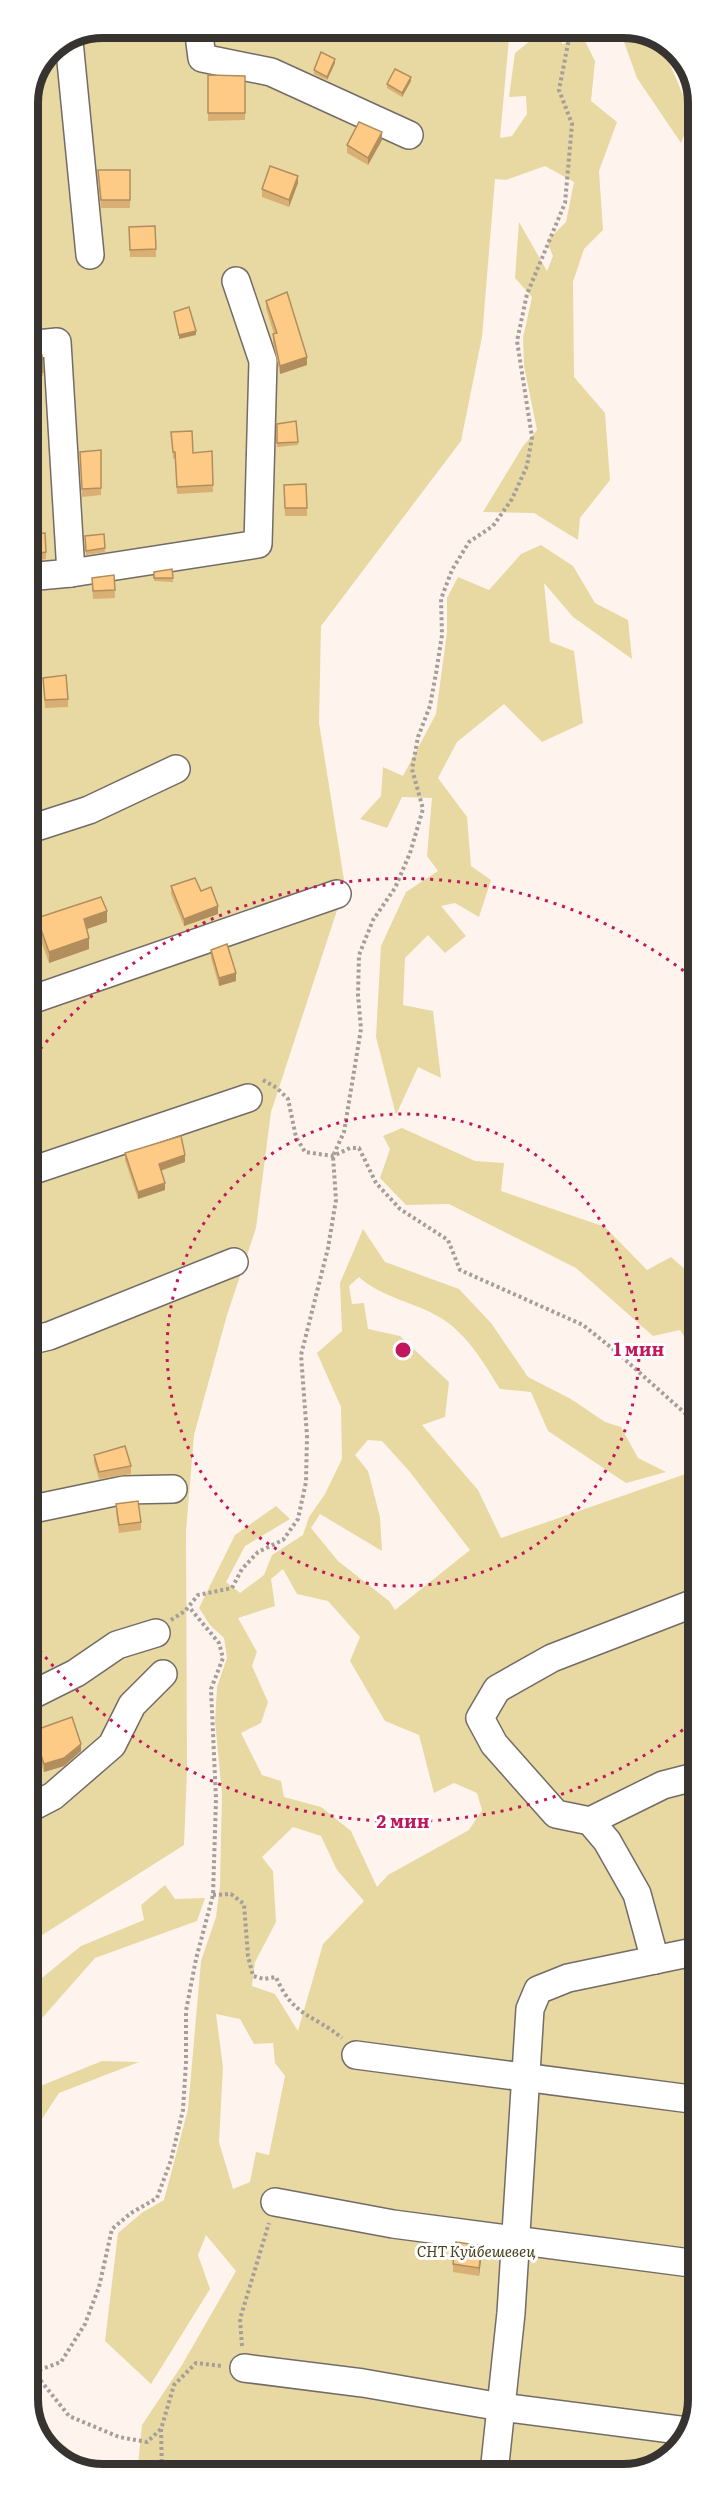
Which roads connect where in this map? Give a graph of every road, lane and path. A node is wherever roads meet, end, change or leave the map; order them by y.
1 (199, 38) edge
2 (569, 38) edge
3 (70, 46) edge
4 (409, 135) dead end
5 (90, 255) dead end
6 (236, 281) dead end
7 (38, 344) edge
8 (71, 573) junction
9 (38, 576) edge
10 (176, 769) dead end
11 (38, 826) edge
12 (337, 894) dead end
13 (38, 998) edge
14 (248, 1098) joint
15 (333, 1156) junction
16 (38, 1169) edge
17 (234, 1262) dead end
18 (38, 1339) edge
19 (688, 1416) edge
20 (173, 1489) dead end
21 (38, 1508) edge
22 (688, 1606) edge
23 (189, 1607) junction
24 (156, 1633) joint
25 (163, 1674) dead end
26 (38, 1692) edge
27 (688, 1779) edge
28 (38, 1804) edge
29 (590, 1821) junction
30 (213, 1895) junction
31 (688, 1953) edge
32 (654, 1960) junction
33 (356, 2055) joint
34 (526, 2077) junction
35 (688, 2099) edge
36 (275, 2202) joint
37 (516, 2238) junction
38 (688, 2263) edge
39 (244, 2368) junction
40 (38, 2370) edge
41 (38, 2380) edge
42 (501, 2408) junction
43 (161, 2428) junction
44 (679, 2430) edge
45 (162, 2463) edge
46 (495, 2464) edge

1 - 4 lane
2 - 15 path
3 - 5 lane
6 - 8 lane
7 - 8 lane
8 - 9 lane
10 - 11 lane
12 - 13 lane
14 - 15 path
14 - 16 lane
15 - 19 path
15 - 23 path
17 - 18 lane
20 - 21 lane
22 - 29 lane
23 - 24 path
23 - 30 path
24 - 26 lane
25 - 28 lane
27 - 29 lane
29 - 32 lane
30 - 33 path
30 - 40 path
31 - 32 lane
32 - 34 lane
33 - 34 lane
34 - 35 lane
34 - 37 lane
36 - 37 lane
36 - 39 path
37 - 38 lane
37 - 42 lane
39 - 42 lane
39 - 43 path
41 - 43 path
42 - 44 lane
42 - 46 lane
43 - 45 path

